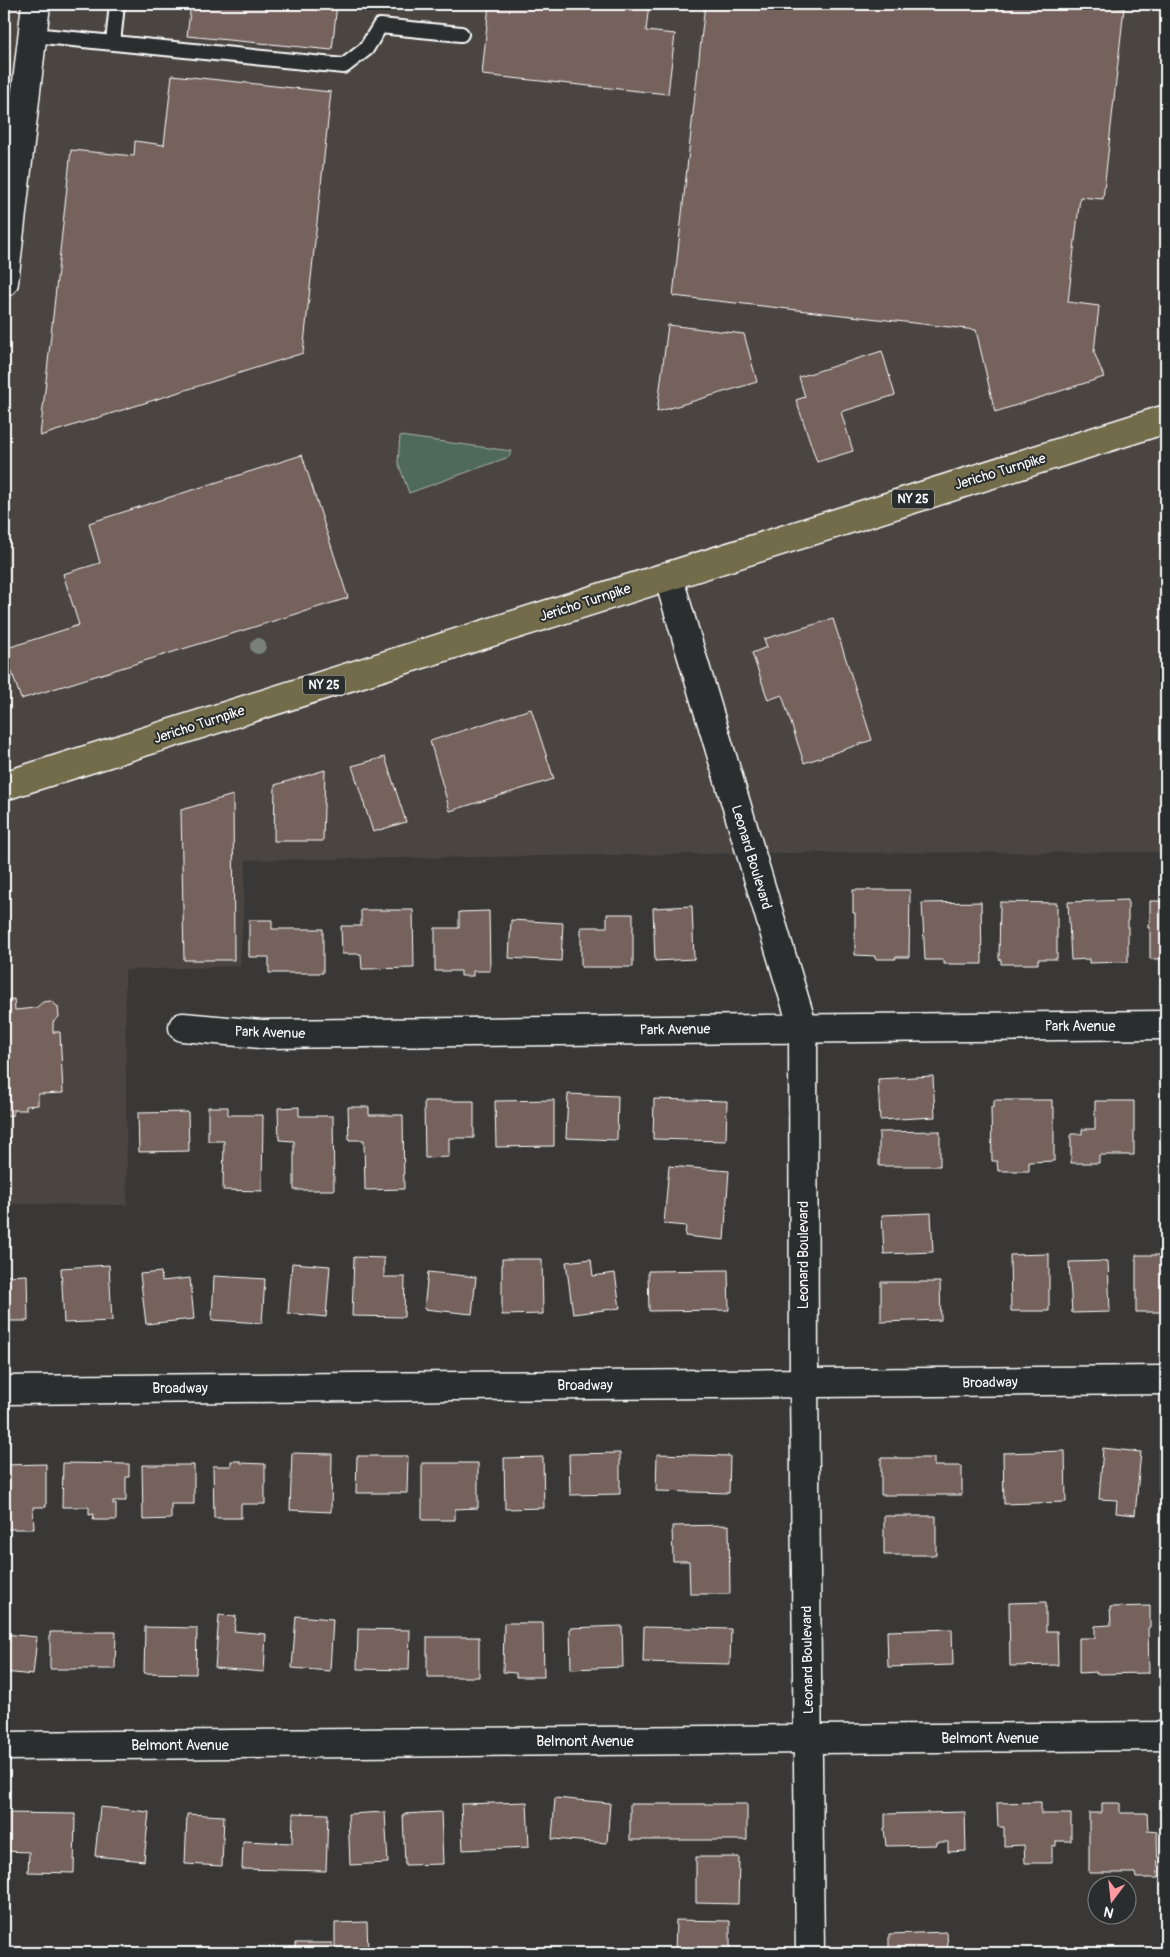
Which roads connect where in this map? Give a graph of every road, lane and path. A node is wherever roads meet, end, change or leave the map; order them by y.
1 (36, 4) edge
2 (117, 4) edge
3 (33, 34) junction
4 (461, 34) dead end
5 (113, 43) junction
6 (4, 282) edge
7 (1166, 419) edge
8 (668, 576) junction
9 (4, 786) edge
10 (1166, 1025) edge
11 (183, 1026) dead end
12 (803, 1028) junction
13 (1166, 1380) edge
14 (804, 1383) junction
15 (4, 1390) edge
16 (1166, 1736) edge
17 (808, 1740) junction
18 (4, 1746) edge
19 (810, 1953) edge

1 - 3 street
2 - 5 lane
3 - 5 lane
3 - 6 street
4 - 5 lane
7 - 8 main road, Jericho Turnpike / NY 25
8 - 9 main road, Jericho Turnpike / NY 25
8 - 12 street, Leonard Boulevard
10 - 12 street, Park Avenue
11 - 12 street, Park Avenue
12 - 14 street, Leonard Boulevard
13 - 14 street, Broadway
14 - 15 street, Broadway
14 - 17 street, Leonard Boulevard
16 - 17 street, Belmont Avenue
17 - 18 street, Belmont Avenue
17 - 19 street, Leonard Boulevard

